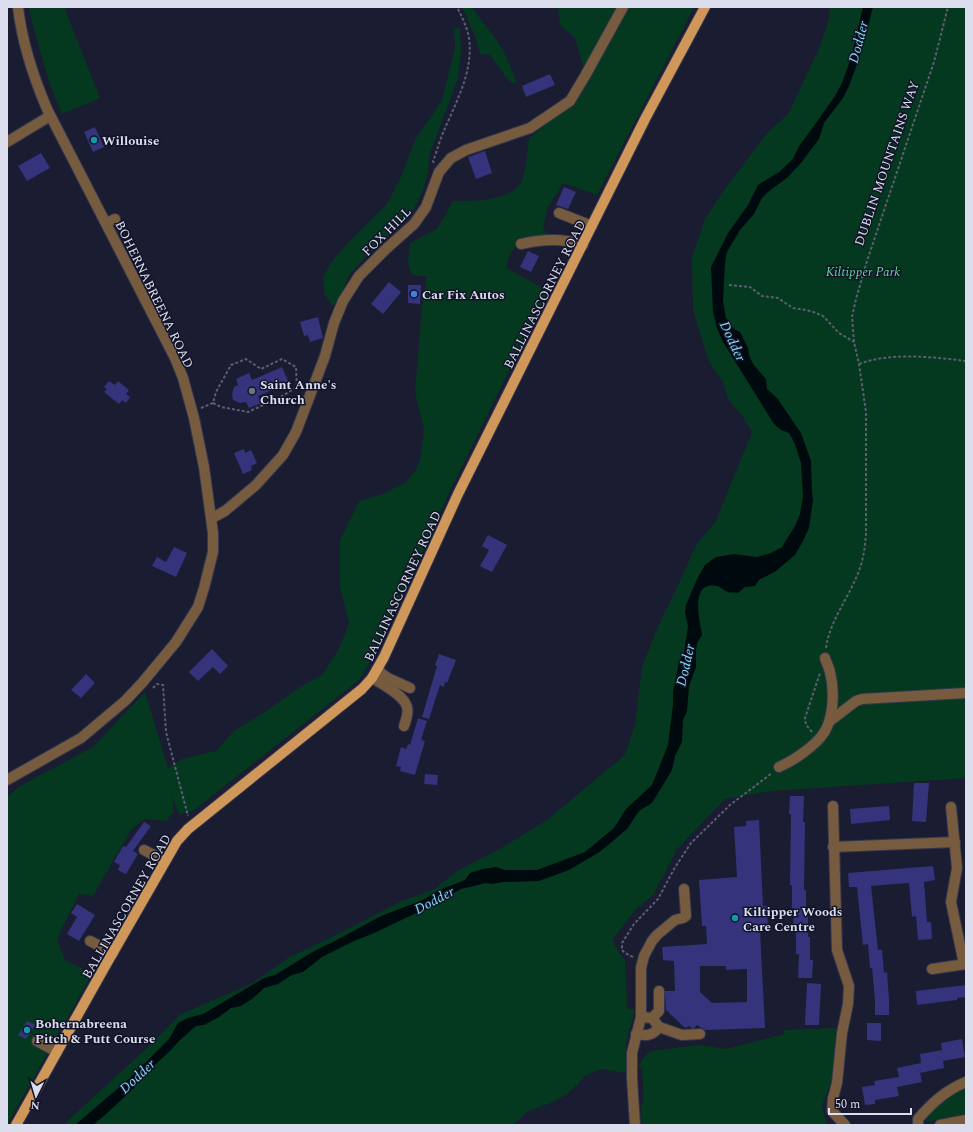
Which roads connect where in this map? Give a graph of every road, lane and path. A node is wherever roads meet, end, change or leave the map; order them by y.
1 (18, 7) edge
2 (457, 7) edge
3 (623, 7) edge
4 (705, 7) edge
5 (948, 7) edge
6 (50, 116) junction
7 (7, 142) edge
8 (439, 172) junction
9 (559, 213) dead end
10 (115, 219) dead end
11 (106, 223) junction
12 (592, 226) junction
13 (521, 244) dead end
14 (583, 246) junction
15 (728, 285) dead end
16 (854, 342) junction
17 (966, 361) edge
18 (859, 364) junction
19 (279, 398) junction
20 (213, 403) junction
21 (280, 405) dead end
22 (192, 409) junction
23 (212, 518) junction
24 (824, 658) junction
25 (375, 674) junction
26 (410, 688) dead end
27 (151, 690) dead end
28 (966, 694) edge
29 (830, 721) junction
30 (404, 726) dead end
31 (816, 741) junction
32 (779, 767) joint
33 (7, 780) edge
34 (833, 806) dead end
35 (952, 807) dead end
36 (194, 824) junction
37 (955, 842) junction
38 (833, 847) junction
39 (144, 850) dead end
40 (165, 861) junction
41 (684, 889) dead end
42 (90, 941) dead end
43 (113, 953) junction
44 (643, 961) junction
45 (965, 964) edge
46 (932, 969) dead end
47 (659, 990) dead end
48 (641, 1018) junction
49 (652, 1018) junction
50 (659, 1027) junction
51 (636, 1034) junction
52 (700, 1034) dead end
53 (37, 1041) dead end
54 (58, 1052) junction
55 (966, 1082) edge
56 (966, 1120) edge
57 (16, 1125) edge
58 (635, 1125) edge
59 (845, 1125) edge
60 (918, 1125) edge
61 (940, 1125) edge

1 - 6 street, BOHERNABREENA ROAD
2 - 8 path
3 - 8 street, FOX HILL
4 - 12 main road, BALLINASCORNEY ROAD
5 - 16 path, DUBLIN MOUNTAINS WAY
6 - 7 street
6 - 11 street, BOHERNABREENA ROAD
8 - 23 street, FOX HILL
9 - 12 street
10 - 11 street
11 - 22 street, BOHERNABREENA ROAD
12 - 14 main road, BALLINASCORNEY ROAD
13 - 14 street
14 - 25 main road, BALLINASCORNEY ROAD
15 - 16 path
16 - 18 path, DUBLIN MOUNTAINS WAY
17 - 18 path
18 - 24 path, DUBLIN MOUNTAINS WAY
19 - 20 path
19 - 20 path
19 - 21 path
20 - 22 path
22 - 23 street, BOHERNABREENA ROAD
23 - 33 street, BOHERNABREENA ROAD
24 - 29 street
24 - 31 path, DUBLIN MOUNTAINS WAY
25 - 26 street
25 - 30 street
25 - 36 main road, BALLINASCORNEY ROAD
27 - 36 path
28 - 29 street
29 - 31 street
31 - 32 street
32 - 44 path
34 - 38 street
35 - 37 street
36 - 40 main road, BALLINASCORNEY ROAD
37 - 38 street
37 - 45 street
38 - 59 street
39 - 40 street
40 - 43 main road, BALLINASCORNEY ROAD
41 - 44 street
42 - 43 street
43 - 54 main road, BALLINASCORNEY ROAD
44 - 48 street
45 - 46 street
47 - 49 street
48 - 49 street
48 - 51 street
49 - 50 street
50 - 51 street
50 - 52 street
51 - 58 street
53 - 54 street
54 - 57 main road, BALLINASCORNEY ROAD
55 - 60 street
56 - 61 street

